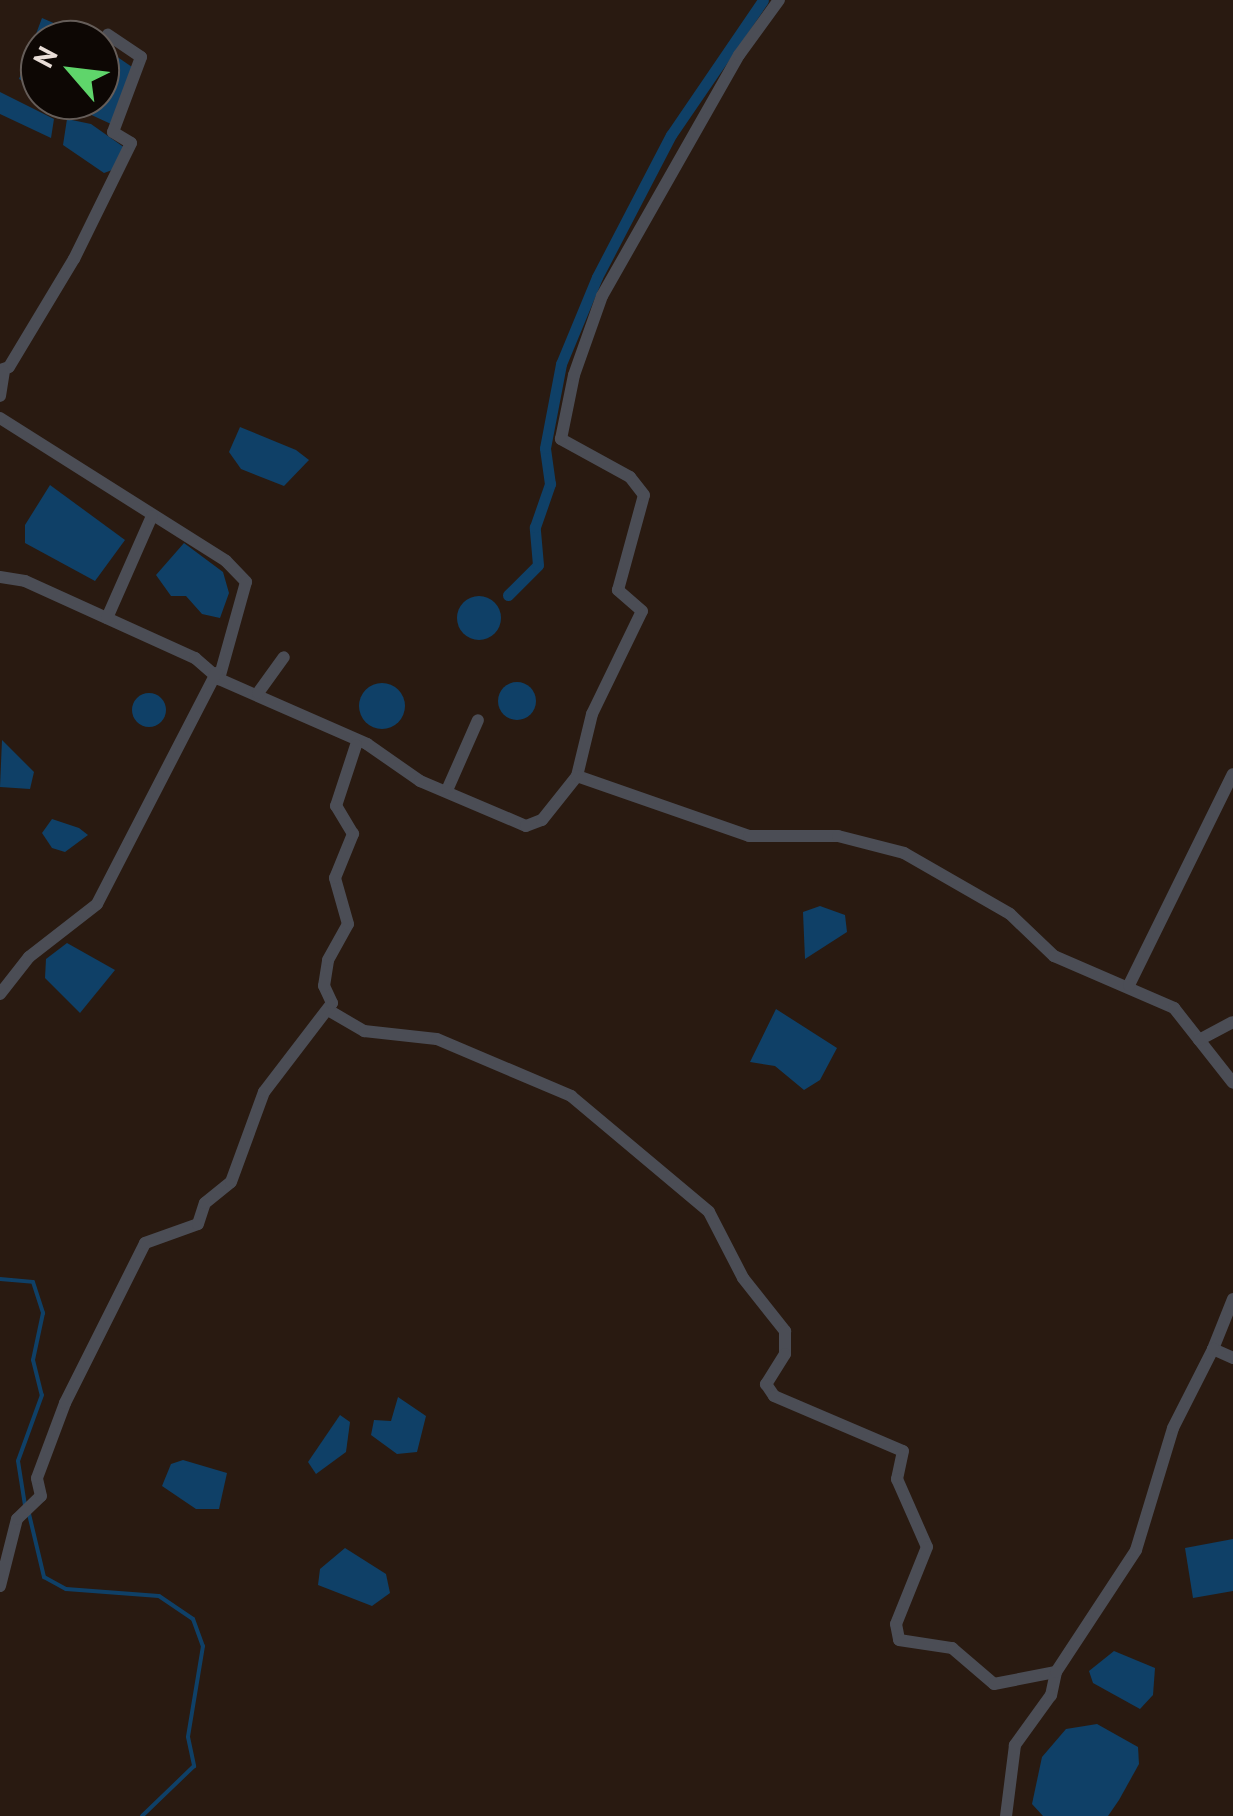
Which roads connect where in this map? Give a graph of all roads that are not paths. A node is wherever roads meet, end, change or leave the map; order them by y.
1 (779, 0) edge
2 (120, 43) edge
3 (120, 113) edge
4 (117, 120) edge
5 (2, 371) edge
6 (0, 396) edge
7 (0, 418) edge
8 (152, 516) junction
9 (0, 577) edge
10 (107, 618) junction
11 (284, 658) dead end
12 (218, 676) junction
13 (258, 693) junction
14 (478, 720) dead end
15 (356, 745) junction
16 (1233, 774) edge
17 (577, 776) junction
18 (448, 788) junction
19 (1129, 984) junction
20 (0, 994) edge
21 (328, 1010) junction
22 (1233, 1022) edge
23 (1199, 1040) junction
24 (1233, 1083) edge
25 (1233, 1299) edge
26 (1213, 1348) junction
27 (1233, 1358) edge
28 (0, 1586) edge
29 (1056, 1672) junction
30 (1006, 1816) edge

1 - 17 street
2 - 3 street
4 - 5 street
5 - 6 street
7 - 8 street
8 - 10 street
8 - 12 street
9 - 10 street
10 - 12 street
11 - 13 street
12 - 13 street
12 - 20 street
13 - 15 street
14 - 18 street
15 - 18 street
15 - 21 street
16 - 19 street
17 - 18 street
17 - 19 street
19 - 23 street
21 - 28 street
21 - 29 street
22 - 23 street
23 - 24 street
25 - 26 street
26 - 27 street
26 - 29 street
29 - 30 street

